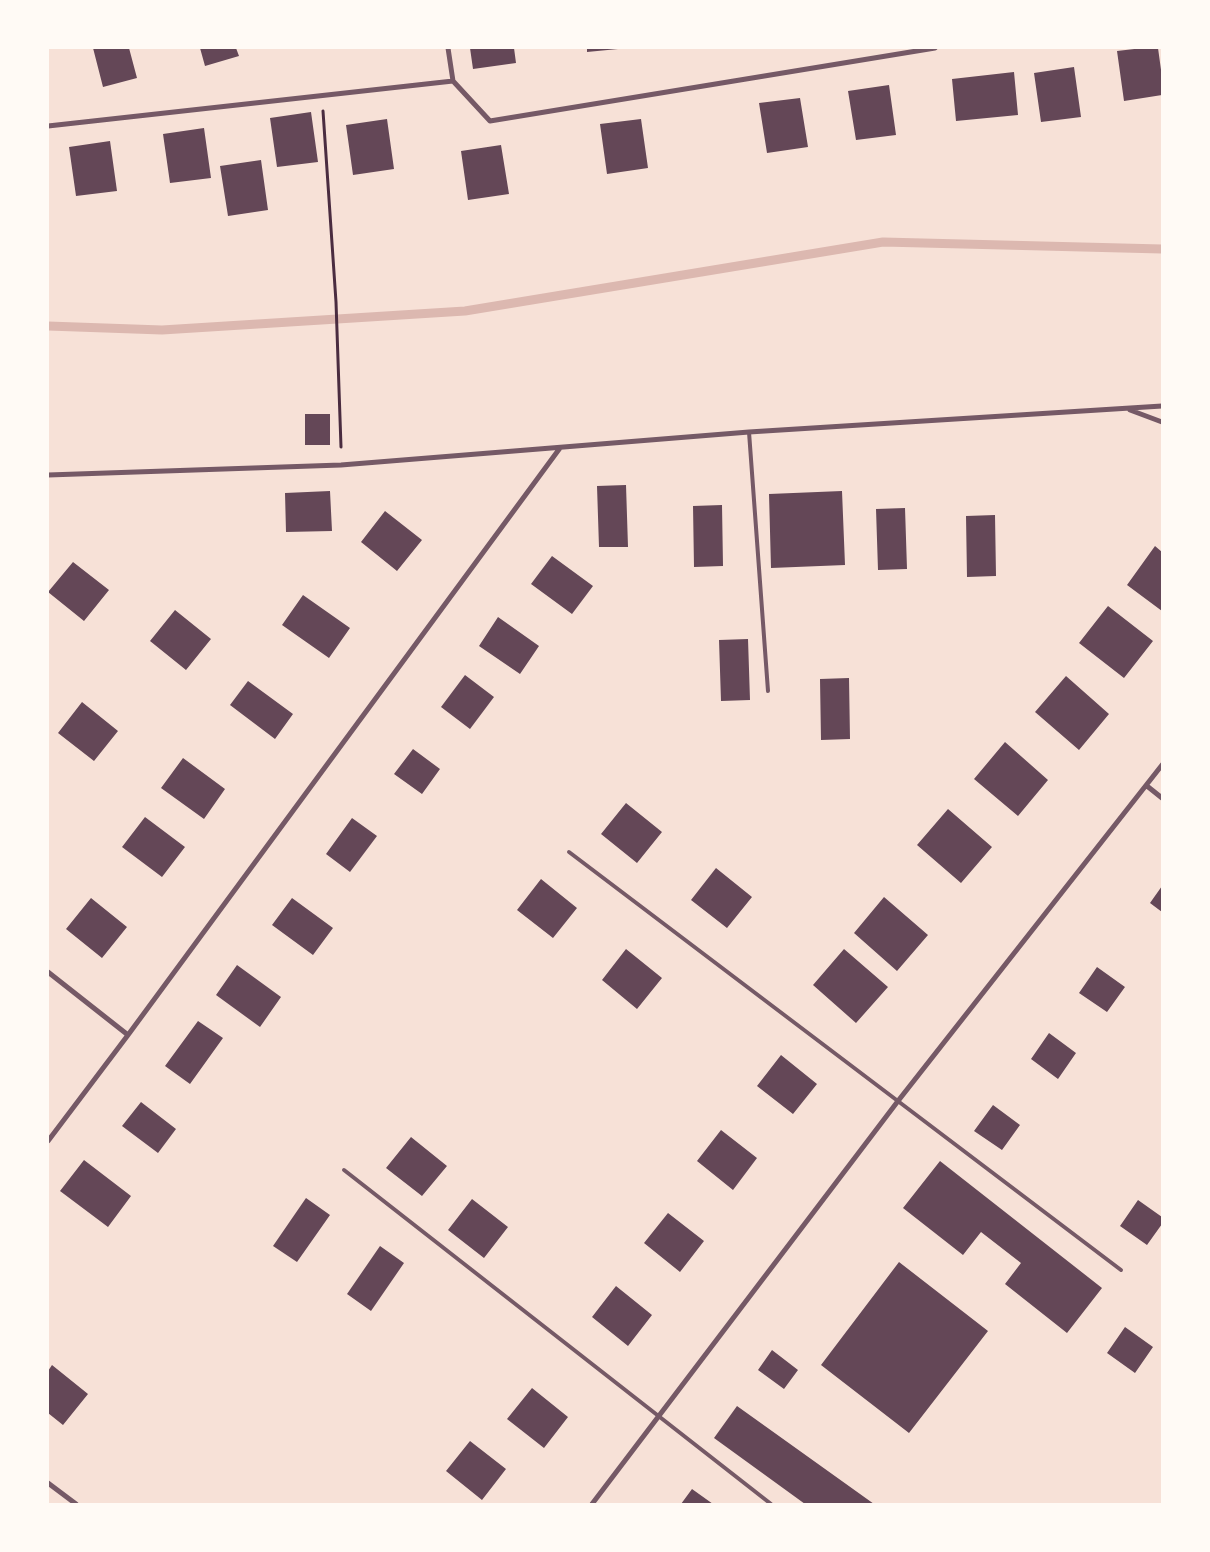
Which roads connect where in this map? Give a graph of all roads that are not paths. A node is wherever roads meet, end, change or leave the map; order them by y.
1 (448, 48) edge
2 (935, 48) edge
3 (453, 81) junction
4 (48, 126) edge
5 (1162, 406) edge
6 (1128, 409) junction
7 (1162, 422) edge
8 (749, 432) junction
9 (560, 448) junction
10 (48, 475) edge
11 (768, 691) dead end
12 (1162, 765) edge
13 (1147, 786) junction
14 (1162, 798) edge
15 (569, 852) dead end
16 (48, 972) edge
17 (128, 1035) junction
18 (898, 1100) junction
19 (48, 1141) edge
20 (344, 1170) dead end
21 (1121, 1270) dead end
22 (659, 1417) junction
23 (48, 1483) edge
24 (76, 1504) edge
25 (592, 1504) edge
26 (771, 1504) edge

1 - 3 street
2 - 3 street
3 - 4 street
5 - 6 street
6 - 7 street
6 - 8 street
8 - 9 street
8 - 11 lane
9 - 10 street
9 - 17 street
12 - 13 street
13 - 14 street
13 - 18 street
15 - 18 lane
16 - 17 street
17 - 19 street
18 - 21 lane
18 - 22 street
20 - 22 lane
22 - 25 street
22 - 26 lane
23 - 24 street

